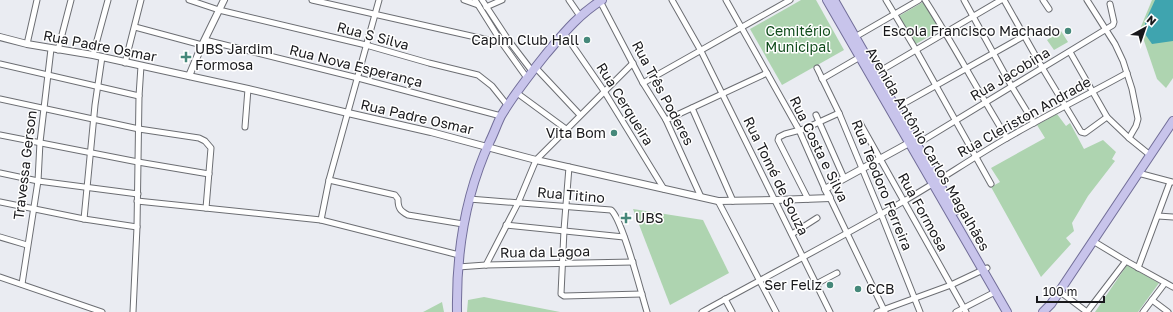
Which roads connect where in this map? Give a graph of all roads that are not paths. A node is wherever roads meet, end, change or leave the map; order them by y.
1 (37, 0) edge
2 (71, 0) edge
3 (108, 0) edge
4 (141, 0) edge
5 (189, 0) edge
6 (224, 0) edge
7 (312, 0) edge
8 (379, 0) edge
9 (464, 0) edge
10 (475, 0) edge
11 (482, 0) edge
12 (502, 0) edge
13 (569, 0) edge
14 (672, 0) edge
15 (726, 0) edge
16 (790, 0) edge
17 (833, 0) edge
18 (886, 0) edge
19 (919, 0) edge
20 (925, 0) edge
21 (964, 0) edge
22 (1003, 0) edge
23 (1043, 0) edge
24 (1087, 0) edge
25 (601, 1) edge
26 (1110, 4) dead end
27 (478, 5) junction
28 (487, 8) junction
29 (1049, 9) dead end
30 (219, 10) junction
31 (375, 14) junction
32 (895, 14) junction
33 (580, 16) junction
34 (974, 17) junction
35 (741, 27) junction
36 (135, 28) junction
37 (1106, 30) junction
38 (946, 32) junction
39 (564, 33) junction
40 (1024, 36) junction
41 (0, 37) edge
42 (855, 37) junction
43 (509, 41) junction
44 (204, 42) junction
45 (502, 43) junction
46 (27, 44) junction
47 (366, 45) junction
48 (51, 49) junction
49 (58, 50) junction
50 (916, 50) junction
51 (702, 51) junction
52 (1070, 52) junction
53 (992, 53) junction
54 (93, 56) junction
55 (102, 58) junction
56 (860, 58) junction
57 (126, 63) junction
58 (633, 63) junction
59 (0, 64) edge
60 (141, 66) junction
61 (817, 68) dead end
62 (965, 68) junction
63 (1043, 69) junction
64 (531, 72) junction
65 (767, 73) junction
66 (1127, 73) junction
67 (48, 75) junction
68 (873, 75) junction
69 (190, 76) junction
70 (358, 78) junction
71 (822, 78) junction
72 (643, 83) junction
73 (935, 85) junction
74 (97, 86) junction
75 (1012, 87) junction
76 (248, 89) junction
77 (604, 91) junction
78 (1093, 92) junction
79 (517, 93) junction
80 (722, 94) junction
81 (139, 96) junction
82 (0, 98) edge
83 (985, 103) junction
84 (508, 106) junction
85 (1064, 106) junction
86 (44, 108) junction
87 (692, 108) junction
88 (896, 108) junction
89 (839, 112) junction
90 (348, 113) junction
91 (580, 115) junction
92 (816, 115) dead end
93 (501, 116) junction
94 (1107, 117) junction
95 (93, 119) junction
96 (666, 120) junction
97 (956, 121) junction
98 (1173, 121) edge
99 (819, 122) junction
100 (860, 123) dead end
101 (1034, 123) junction
102 (245, 127) dead end
103 (139, 129) junction
104 (566, 130) junction
105 (799, 130) junction
106 (0, 135) edge
107 (1007, 138) junction
108 (1129, 138) junction
109 (40, 142) junction
110 (913, 144) junction
111 (487, 147) junction
112 (90, 152) junction
113 (1150, 155) junction
114 (975, 157) junction
115 (880, 158) junction
116 (536, 160) junction
117 (138, 162) junction
118 (569, 167) junction
119 (862, 168) junction
120 (0, 173) edge
121 (1138, 173) junction
122 (209, 174) junction
123 (844, 178) junction
124 (329, 180) junction
125 (38, 181) junction
126 (935, 182) junction
127 (1172, 182) edge
128 (991, 184) dead end
129 (87, 188) junction
130 (664, 189) junction
131 (825, 189) junction
132 (138, 194) junction
133 (701, 197) junction
134 (830, 198) junction
135 (468, 199) junction
136 (808, 199) junction
137 (734, 200) junction
138 (776, 200) junction
139 (137, 201) junction
140 (718, 201) junction
141 (904, 201) junction
142 (0, 202) edge
143 (518, 203) junction
144 (566, 206) junction
145 (34, 208) junction
146 (206, 208) junction
147 (882, 214) junction
148 (1158, 216) junction
149 (1173, 217) edge
150 (817, 218) dead end
151 (84, 219) junction
152 (321, 220) junction
153 (463, 224) junction
154 (506, 225) junction
155 (137, 227) junction
156 (564, 230) junction
157 (846, 233) junction
158 (792, 234) junction
159 (0, 237) edge
160 (624, 237) junction
161 (1093, 240) junction
162 (27, 245) junction
163 (459, 255) junction
164 (803, 258) junction
165 (1126, 261) junction
166 (632, 262) junction
167 (562, 263) junction
168 (486, 265) junction
169 (458, 267) junction
170 (1138, 268) junction
171 (985, 269) junction
172 (837, 273) dead end
173 (0, 276) edge
174 (759, 280) junction
175 (1165, 283) junction
176 (22, 284) junction
177 (816, 284) junction
178 (951, 285) junction
179 (1173, 287) edge
180 (1059, 291) junction
181 (996, 292) junction
182 (642, 294) junction
183 (914, 298) junction
184 (725, 299) junction
185 (1152, 300) junction
186 (1049, 308) edge
187 (965, 310) edge
188 (1081, 310) edge
189 (884, 311) edge
190 (102, 312) edge
191 (134, 312) edge
192 (458, 312) edge
193 (647, 312) edge
194 (703, 312) edge
195 (732, 312) edge
196 (776, 312) edge
197 (830, 312) edge
198 (877, 312) edge
199 (920, 312) edge
200 (956, 312) edge
201 (1007, 312) edge
202 (1013, 312) edge
203 (1044, 312) edge
204 (1087, 312) edge
205 (1143, 312) edge
206 (1168, 312) edge

1 - 46 street
2 - 49 street
3 - 54 street
4 - 36 street
5 - 30 street, Rua S Silva
6 - 30 street
7 - 31 street
8 - 31 street
9 - 27 street
10 - 27 street
11 - 28 street
12 - 28 street
13 - 33 street
14 - 51 street, Rua Tomé de Souza
15 - 35 street, Rua Costa e Silva
16 - 35 street
17 - 42 main road, Avenida Antônio Carlos Magalhães
17 - 56 main road, Avenida Antônio Carlos Magalhães
18 - 32 street
19 - 32 street
20 - 38 street
21 - 34 street
22 - 34 street
22 - 40 street
23 - 29 street
24 - 37 street
25 - 33 main road
25 - 58 street, Rua Três Poderes
26 - 37 street, Rua Jacobina
27 - 28 street
27 - 45 street
28 - 43 street
30 - 44 street
30 - 47 street, Rua S Silva
31 - 45 street
31 - 47 street
32 - 42 street
32 - 50 street
33 - 39 main road
34 - 38 street
34 - 53 street
35 - 51 street
35 - 65 street, Rua Costa e Silva
36 - 44 street, Rua Nova Esperança
36 - 57 street
37 - 52 street, Rua Jacobina
37 - 66 street
38 - 50 street
38 - 62 street
39 - 64 main road
39 - 77 street, Rua Cerqueira
40 - 53 street
40 - 63 street
41 - 46 street, Rua Padre Osmar
42 - 68 main road, Avenida Antônio Carlos Magalhães
43 - 45 street
43 - 64 street
44 - 69 street
44 - 70 street, Rua Nova Esperança
45 - 64 street
46 - 48 street, Rua Padre Osmar
47 - 70 street
47 - 84 street, Rua S Silva
48 - 49 street, Rua Padre Osmar
48 - 67 street, Travessa Gerson
49 - 54 street, Rua Padre Osmar
50 - 68 street
50 - 73 street
51 - 72 street
51 - 80 street, Rua Tomé de Souza
52 - 63 street, Rua Jacobina
52 - 78 street
53 - 62 street
53 - 75 street
54 - 55 street, Rua Padre Osmar
55 - 57 street, Rua Padre Osmar
55 - 74 street
56 - 68 main road, Avenida Antônio Carlos Magalhães
56 - 71 street
57 - 60 street, Rua Padre Osmar
58 - 72 street, Rua Três Poderes
58 - 77 street
59 - 67 street
60 - 69 street, Rua Padre Osmar
60 - 81 street
61 - 71 street, Rua Teodoro Ferreira
62 - 73 street
62 - 83 street
63 - 75 street, Rua Jacobina
63 - 85 street
64 - 79 main road
64 - 91 street
65 - 80 street
65 - 105 street, Rua Costa e Silva
66 - 78 street, Rua Cleriston Andrade
66 - 108 street
67 - 74 street
67 - 86 street, Travessa Gerson
68 - 88 main road, Avenida Antônio Carlos Magalhães
68 - 110 main road, Avenida Antônio Carlos Magalhães
69 - 76 street, Rua Padre Osmar
70 - 90 street
70 - 93 street, Rua Nova Esperança
71 - 89 street, Rua Teodoro Ferreira
72 - 96 street, Rua Três Poderes
73 - 88 street
73 - 97 street
74 - 81 street
74 - 95 street
75 - 83 street, Rua Jacobina
75 - 101 street
76 - 90 street, Rua Padre Osmar
76 - 102 street
77 - 91 street
77 - 130 street, Rua Cerqueira
78 - 85 street, Rua Cleriston Andrade
78 - 94 street
79 - 84 main road
79 - 104 street
80 - 87 street
80 - 138 street, Rua Tomé de Souza
81 - 103 street
82 - 86 street
83 - 97 street, Rua Jacobina
83 - 107 street
84 - 93 main road
85 - 94 street
85 - 101 street, Rua Cleriston Andrade
86 - 95 street
86 - 109 street, Travessa Gerson
87 - 96 street
87 - 137 street
88 - 110 main road, Avenida Antônio Carlos Magalhães
89 - 99 street
89 - 119 street, Rua Teodoro Ferreira
90 - 111 street, Rua Padre Osmar
90 - 124 street
91 - 104 street
92 - 99 street
93 - 111 main road
94 - 108 street
95 - 103 street
95 - 112 street
96 - 133 street, Rua Três Poderes
97 - 110 street, Rua Jacobina
97 - 114 street
98 - 113 main road
99 - 105 street
99 - 123 street
100 - 115 street, Rua Formosa
101 - 107 street, Rua Cleriston Andrade
103 - 117 street
103 - 122 street
104 - 116 street
105 - 131 street, Rua Costa e Silva
105 - 136 street
106 - 109 street
107 - 114 street, Rua Cleriston Andrade
108 - 113 street
109 - 112 street
109 - 125 street, Travessa Gerson
110 - 115 street
110 - 126 main road, Avenida Antônio Carlos Magalhães
111 - 116 street, Rua Padre Osmar
111 - 135 main road
112 - 117 street
112 - 129 street
113 - 121 main road
114 - 126 street, Rua Cleriston Andrade
114 - 128 street
115 - 119 street
115 - 141 street, Rua Formosa
116 - 118 street, Rua Padre Osmar
116 - 143 street
117 - 122 street
117 - 132 street
118 - 130 street, Rua Padre Osmar
118 - 144 street
119 - 123 street
119 - 147 street, Rua Teodoro Ferreira
120 - 125 street
121 - 127 street
121 - 161 main road
122 - 146 street
123 - 131 street
124 - 152 street
124 - 153 street
125 - 129 street
125 - 145 street, Travessa Gerson
126 - 141 street, Rua Cleriston Andrade
126 - 171 main road, Avenida Antônio Carlos Magalhães
127 - 148 street
129 - 132 street
129 - 151 street
130 - 133 street, Rua Padre Osmar
131 - 134 street, Rua Costa e Silva
132 - 139 street
133 - 140 street, Rua Padre Osmar
134 - 136 street, Rua Padre Osmar
134 - 157 street, Rua Costa e Silva
135 - 143 street, Rua Titino
135 - 153 main road
136 - 138 street, Rua Padre Osmar
137 - 138 street, Rua Padre Osmar
137 - 140 street, Rua Padre Osmar
138 - 158 street, Rua Tomé de Souza
139 - 146 street
139 - 155 street
140 - 174 street
141 - 147 street, Rua Cleriston Andrade
141 - 178 street, Rua Formosa
142 - 145 street
143 - 144 street, Rua Titino
143 - 154 street
144 - 156 street
144 - 160 street, Rua Titino
145 - 151 street
145 - 162 street, Travessa Gerson
146 - 152 street
147 - 157 street, Rua Cleriston Andrade
147 - 183 street, Rua Teodoro Ferreira
148 - 149 street
148 - 170 street
150 - 158 street
151 - 155 street
152 - 163 street
153 - 163 main road
154 - 156 street
154 - 168 street
155 - 191 street
156 - 160 street
156 - 167 street
157 - 164 street, Rua Cleriston Andrade
157 - 189 street, Rua Costa e Silva
158 - 164 street, Rua Tomé de Souza
159 - 162 street
160 - 166 street, Rua Titino
161 - 165 street
161 - 180 main road
162 - 176 street, Travessa Gerson
163 - 169 main road
164 - 174 street, Rua Cleriston Andrade
164 - 177 street, Rua Tomé de Souza
165 - 170 street
165 - 204 street
166 - 167 street, Rua da Lagoa
166 - 182 street, Rua Titino
167 - 168 street, Rua da Lagoa
167 - 182 street
168 - 169 street, Rua da Lagoa
169 - 192 main road
170 - 175 street
171 - 178 street
171 - 181 main road, Avenida Antônio Carlos Magalhães
171 - 202 main road, Avenida Antônio Carlos Magalhães
172 - 177 street
173 - 176 street
174 - 184 street, Rua Cleriston Andrade
174 - 196 street
175 - 179 street
175 - 185 street
176 - 190 street
177 - 197 street, Rua Tomé de Souza
178 - 183 street
178 - 187 street, Rua Formosa
180 - 186 main road
180 - 188 street
181 - 187 street
181 - 201 main road, Avenida Antônio Carlos Magalhães
182 - 193 street, Rua Titino
183 - 189 street
183 - 199 street, Rua Teodoro Ferreira
184 - 194 street, Rua Cleriston Andrade
184 - 195 street
185 - 205 street
185 - 206 street
186 - 203 main road
187 - 200 street
188 - 204 street
189 - 198 street

